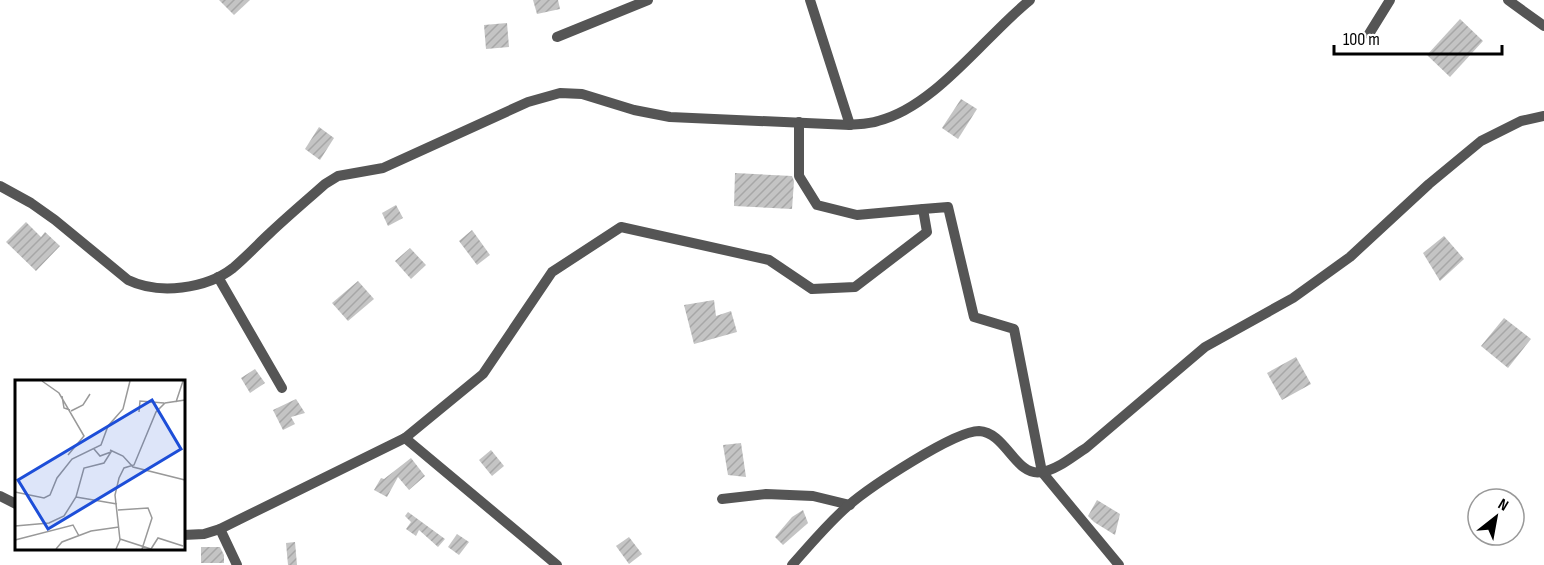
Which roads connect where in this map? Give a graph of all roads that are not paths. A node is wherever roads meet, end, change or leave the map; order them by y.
1 (648, 0) edge
2 (810, 0) edge
3 (1029, 0) edge
4 (1390, 0) edge
5 (1508, 0) edge
6 (1544, 26) edge
7 (1369, 34) dead end
8 (556, 37) dead end
9 (1544, 116) edge
10 (799, 122) junction
11 (850, 126) junction
12 (0, 186) edge
13 (923, 209) junction
14 (218, 277) junction
15 (282, 388) dead end
16 (405, 438) junction
17 (1042, 472) junction
18 (0, 496) edge
19 (722, 498) dead end
20 (15, 504) edge
21 (850, 505) junction
22 (220, 529) junction
23 (184, 535) edge
24 (237, 565) edge
25 (557, 565) edge
26 (792, 565) edge
27 (1119, 565) edge

1 - 8 street
2 - 11 street
3 - 11 street
4 - 7 street
5 - 6 street
9 - 17 street
10 - 11 street
10 - 13 street
10 - 14 street
12 - 14 street
13 - 16 street
13 - 17 street
14 - 15 street
16 - 22 street
16 - 25 street
17 - 21 street
17 - 27 street
18 - 20 street
19 - 21 street
21 - 26 street
22 - 23 street
22 - 24 street

